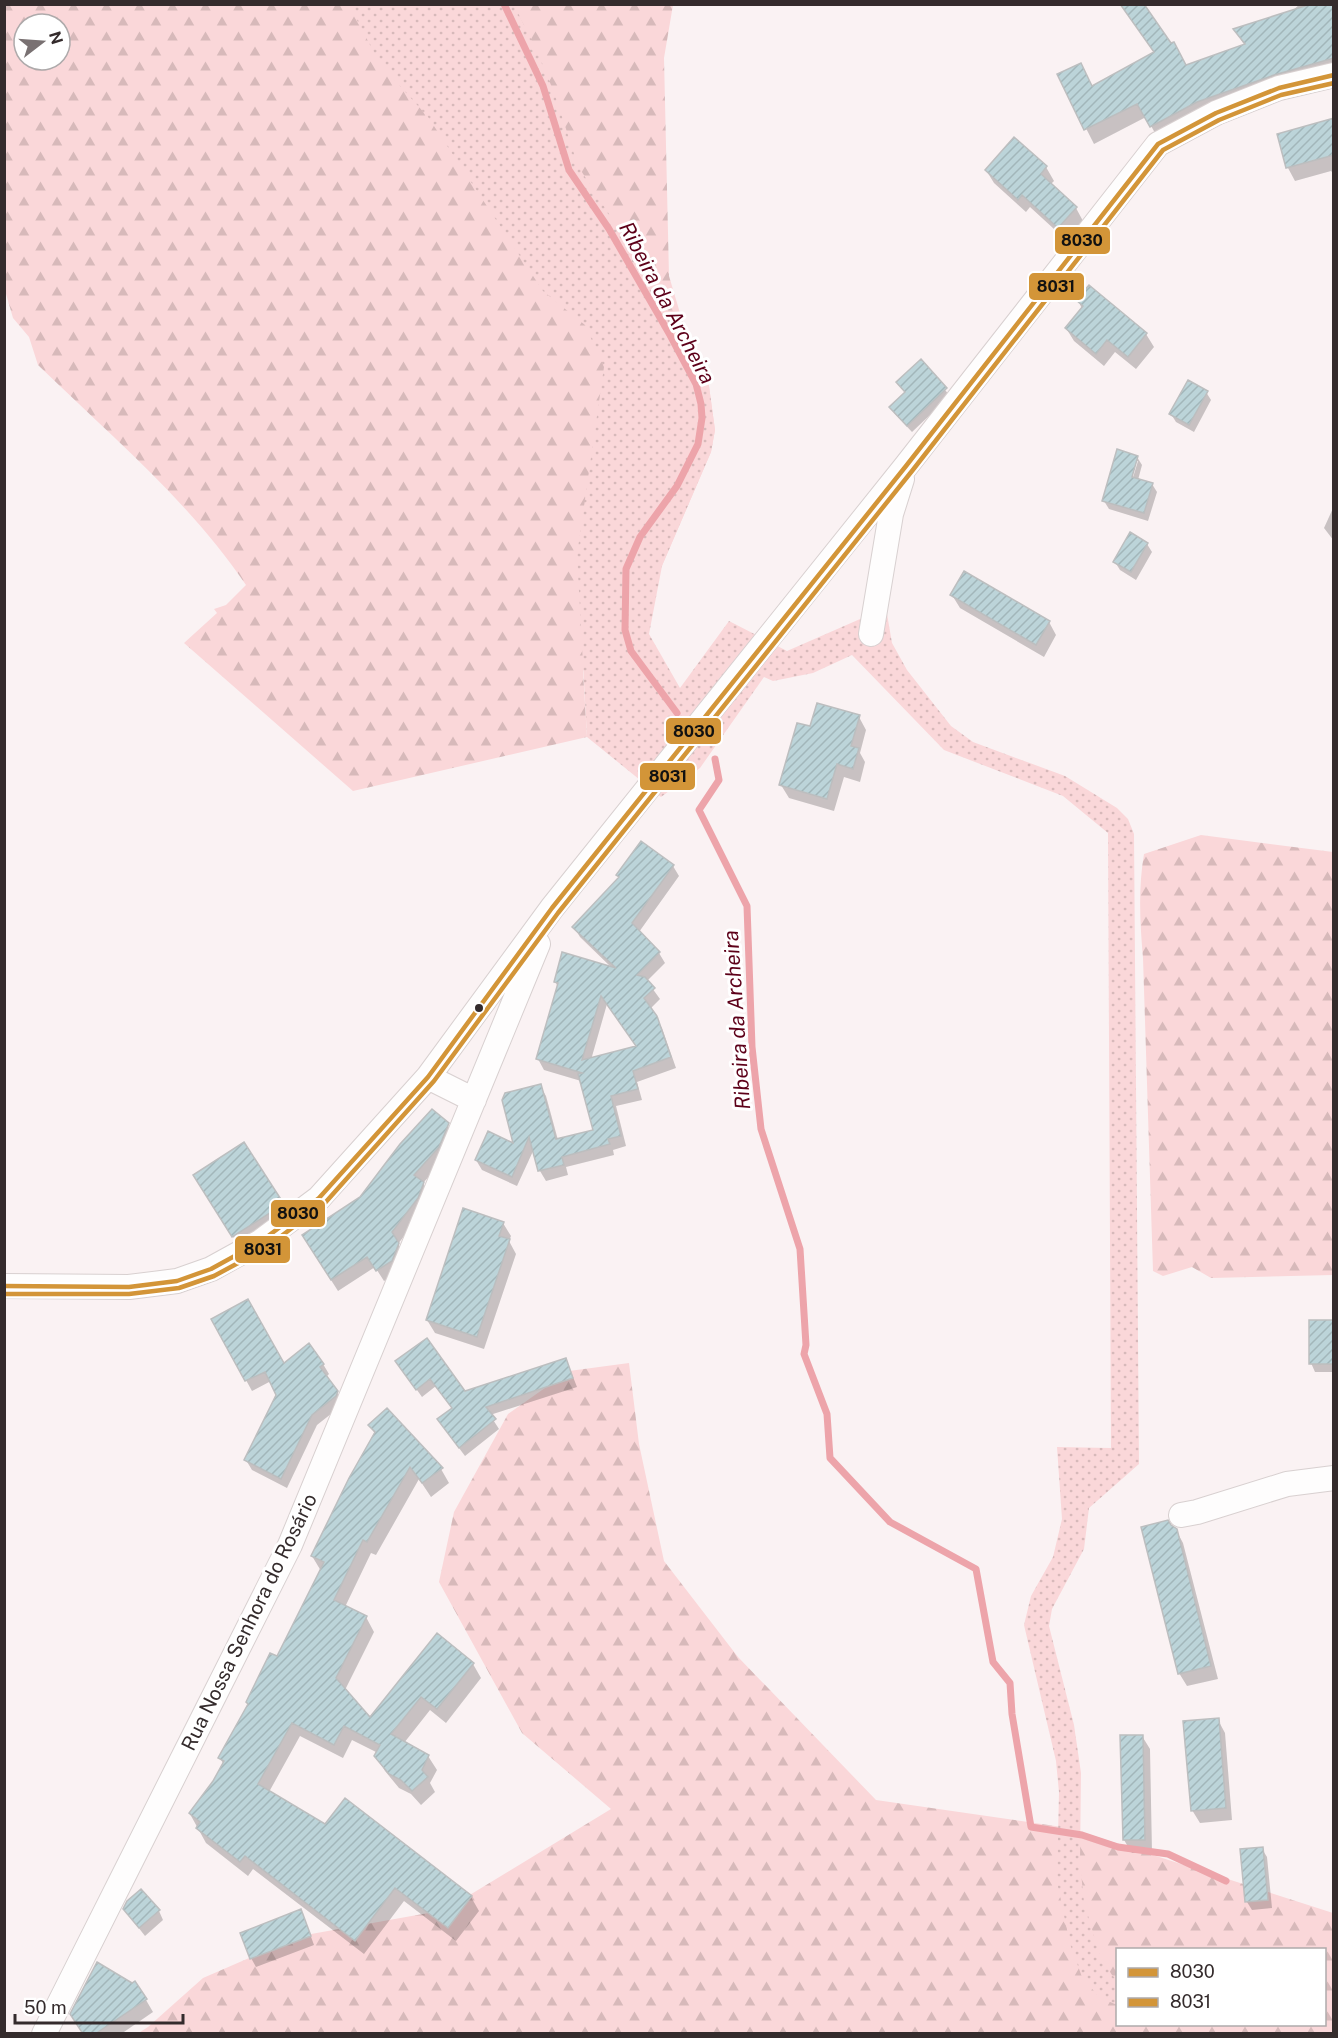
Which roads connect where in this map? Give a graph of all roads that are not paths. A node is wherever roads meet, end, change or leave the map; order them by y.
1 (1334, 75) edge
2 (906, 466) junction
3 (872, 634) dead end
4 (552, 908) junction
5 (428, 1077) junction
6 (474, 1100) junction
7 (4, 1286) edge
8 (1334, 1478) edge
9 (1181, 1515) dead end
10 (44, 2034) edge

1 - 2 street
2 - 3 street
2 - 4 street
4 - 5 street
4 - 6 street, Rua Nossa Senhora do Rosário
5 - 6 street
5 - 7 street
6 - 10 street, Rua Nossa Senhora do Rosário
8 - 9 street

